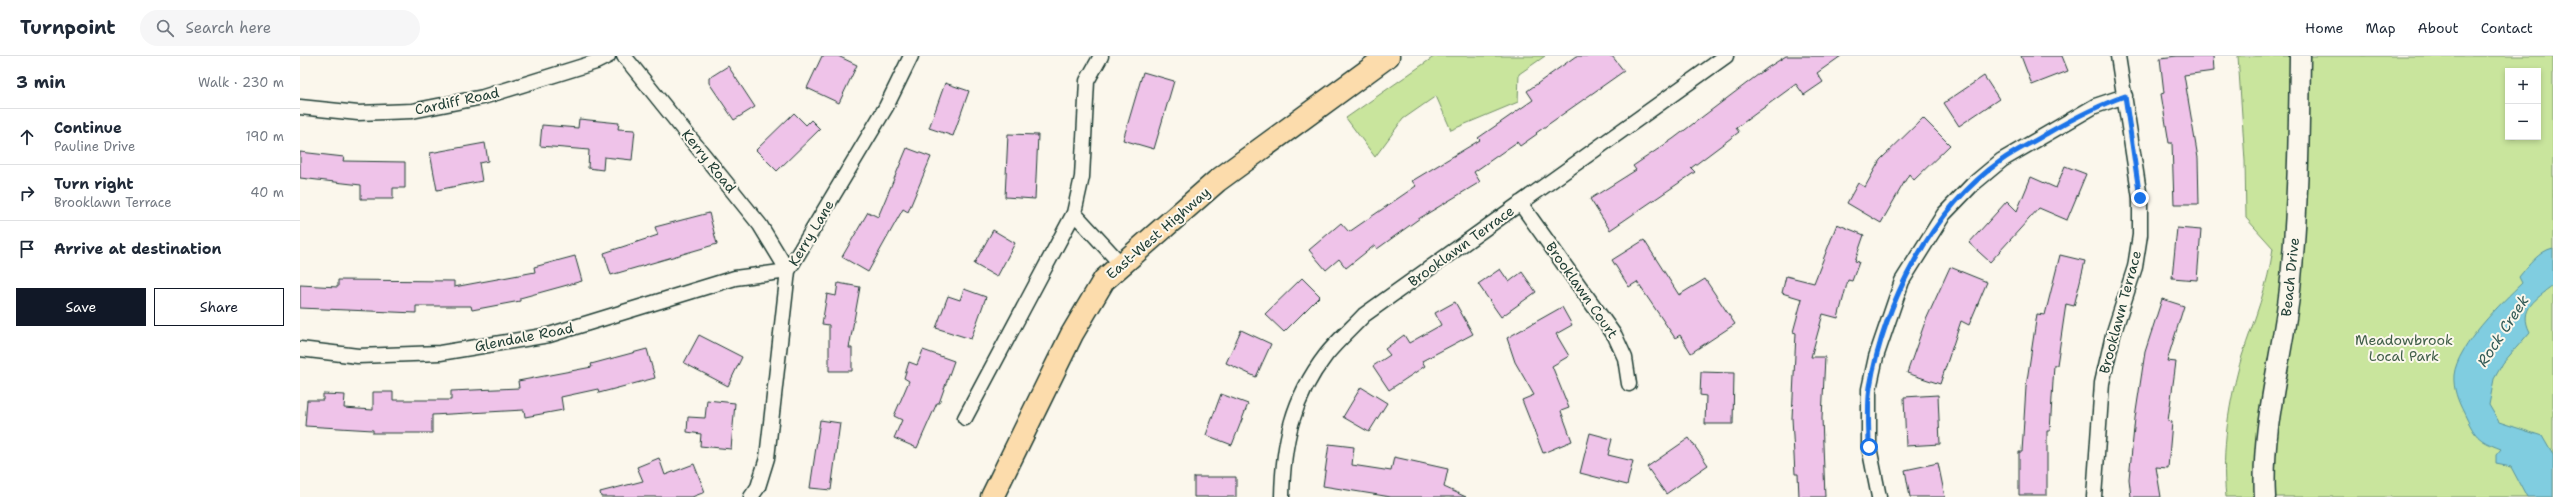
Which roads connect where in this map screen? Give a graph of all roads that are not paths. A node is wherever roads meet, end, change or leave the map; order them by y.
1 (608, 56) edge
2 (624, 56) edge
3 (911, 56) edge
4 (1101, 56) edge
5 (1388, 56) edge
6 (1726, 56) edge
7 (2118, 56) edge
8 (2300, 56) edge
9 (2125, 96) junction
10 (300, 107) edge
11 (1520, 203) junction
12 (1074, 213) junction
13 (1120, 263) junction
14 (788, 271) junction
15 (300, 349) edge
16 (1629, 384) dead end
17 (965, 418) dead end
18 (751, 497) edge
19 (992, 497) edge
20 (1282, 497) edge
21 (1879, 497) edge
22 (2094, 497) edge
23 (2265, 497) edge

1 - 10 street, Cardiff Road
2 - 14 street, Kerry Road
3 - 14 street, Kerry Lane
4 - 12 street
5 - 13 main road, East-West Highway
6 - 11 street, Brooklawn Terrace
7 - 9 street, Brooklawn Terrace
8 - 23 street, Beach Drive
9 - 21 street
9 - 22 street, Brooklawn Terrace
11 - 16 street, Brooklawn Court
11 - 20 street, Brooklawn Terrace
12 - 13 street
12 - 17 street
13 - 19 main road, East-West Highway
14 - 15 street, Glendale Road
14 - 18 street, Kerry Lane

